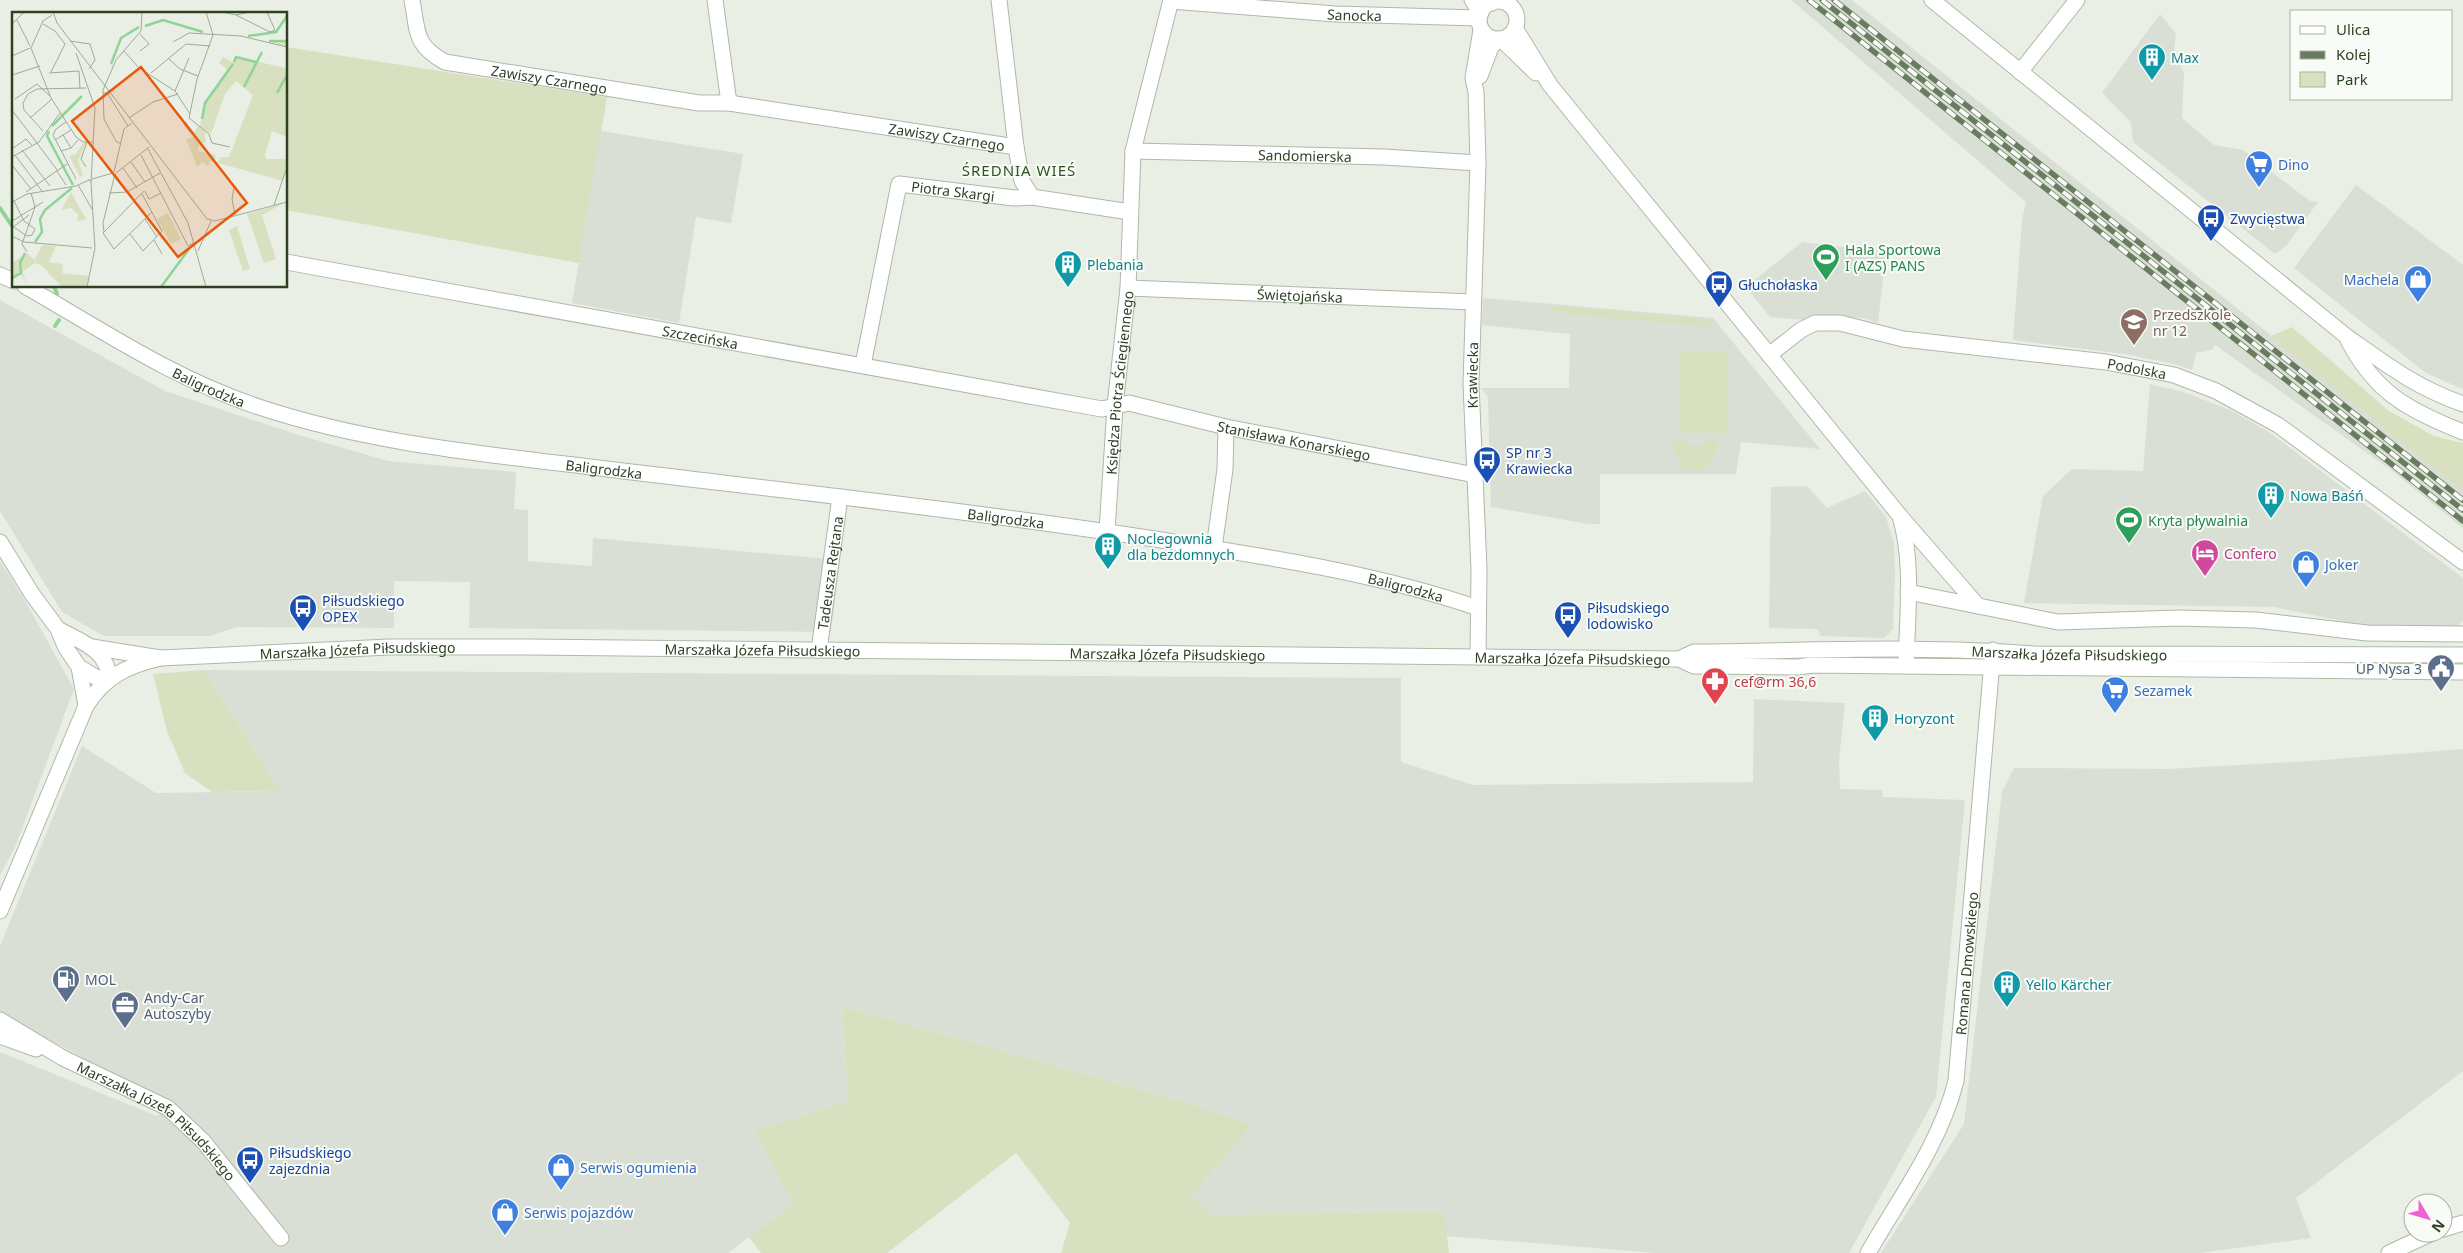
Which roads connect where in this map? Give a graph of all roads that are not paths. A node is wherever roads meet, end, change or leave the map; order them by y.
1 (412, 0) edge
2 (715, 0) edge
3 (999, 0) edge
4 (1171, 0) edge
5 (1932, 0) edge
6 (2077, 0) edge
7 (1514, 5) edge
8 (1486, 8) edge
9 (1515, 28) junction
10 (1500, 39) junction
11 (2020, 72) junction
12 (1550, 86) junction
13 (1476, 92) junction
14 (729, 103) junction
15 (1016, 147) junction
16 (1133, 151) junction
17 (1478, 163) junction
18 (1032, 197) junction
19 (1130, 212) junction
20 (288, 262) edge
21 (0, 275) edge
22 (12, 280) edge
23 (28, 288) edge
24 (1128, 288) junction
25 (1473, 302) junction
26 (2346, 336) junction
27 (1769, 355) junction
28 (863, 366) junction
29 (2463, 404) edge
30 (1115, 406) junction
31 (1226, 427) junction
32 (2463, 432) edge
33 (1475, 476) junction
34 (840, 497) junction
35 (1900, 516) junction
36 (1107, 532) junction
37 (0, 542) edge
38 (1214, 548) junction
39 (2463, 562) edge
40 (1908, 592) junction
41 (1978, 606) junction
42 (1478, 608) junction
43 (58, 629) junction
44 (2463, 634) edge
45 (92, 648) junction
46 (819, 650) junction
47 (1907, 650) junction
48 (1993, 650) junction
49 (2463, 655) edge
50 (1478, 657) junction
51 (160, 658) junction
52 (1679, 659) junction
53 (1906, 666) junction
54 (1992, 666) junction
55 (79, 667) junction
56 (2463, 672) edge
57 (109, 680) junction
58 (86, 706) junction
59 (0, 911) edge
60 (0, 1020) edge
61 (0, 1036) edge
62 (63, 1058) junction
63 (281, 1238) dead end
64 (2410, 1243) edge
65 (1868, 1253) edge
66 (2389, 1253) edge

1 - 14 street, Zawiszy Czarnego
2 - 14 street
3 - 15 street, Zawiszy Czarnego
4 - 8 street, Sanocka
4 - 16 street, Księdza Piotra Ściegiennego
5 - 11 street
6 - 11 street
7 - 8 street
7 - 9 street
8 - 10 street
8 - 13 street, Krawiecka
9 - 10 street
9 - 12 street
10 - 12 street
10 - 13 street, Krawiecka
11 - 26 street
12 - 27 street
13 - 17 street, Krawiecka
14 - 15 street, Zawiszy Czarnego
15 - 18 street, Zawiszy Czarnego
16 - 17 street, Sandomierska
16 - 19 street, Księdza Piotra Ściegiennego
17 - 25 street, Krawiecka
18 - 19 street, Piotra Skargi
18 - 28 street, Piotra Skargi
19 - 24 street, Księdza Piotra Ściegiennego
20 - 28 street, Szczecińska
21 - 22 street
23 - 34 street, Baligrodzka
24 - 25 street, Świętojańska
24 - 30 street, Księdza Piotra Ściegiennego
25 - 33 street, Krawiecka
26 - 29 street
26 - 32 street
27 - 35 street
27 - 39 street, Podolska
28 - 30 street, Szczecińska
30 - 31 street, Stanisława Konarskiego
30 - 36 street, Księdza Piotra Ściegiennego
31 - 33 street, Stanisława Konarskiego
31 - 38 street
33 - 42 street, Krawiecka
34 - 36 street, Baligrodzka
34 - 46 street, Tadeusza Rejtana
35 - 40 street
35 - 41 street
36 - 38 street, Baligrodzka
37 - 43 street
38 - 42 street, Baligrodzka
40 - 41 street
40 - 47 street
41 - 44 street
42 - 50 street, Krawiecka
43 - 45 street
43 - 55 street
45 - 51 street
45 - 57 street
46 - 50 street, Marszałka Józefa Piłsudskiego
46 - 51 street, Marszałka Józefa Piłsudskiego
47 - 48 street, Marszałka Józefa Piłsudskiego
47 - 52 street, Marszałka Józefa Piłsudskiego
47 - 53 street
48 - 49 street, Marszałka Józefa Piłsudskiego
48 - 54 street, Romana Dmowskiego
50 - 52 street, Marszałka Józefa Piłsudskiego
51 - 57 street, Marszałka Józefa Piłsudskiego
52 - 53 street, Marszałka Józefa Piłsudskiego
53 - 54 street, Marszałka Józefa Piłsudskiego
54 - 56 street, Marszałka Józefa Piłsudskiego
54 - 65 street, Romana Dmowskiego
55 - 57 street
55 - 58 street
57 - 58 street, Marszałka Józefa Piłsudskiego
58 - 59 street, Marszałka Józefa Piłsudskiego
60 - 62 street, Marszałka Józefa Piłsudskiego
61 - 62 street, Marszałka Józefa Piłsudskiego
62 - 63 street, Marszałka Józefa Piłsudskiego
64 - 66 street

